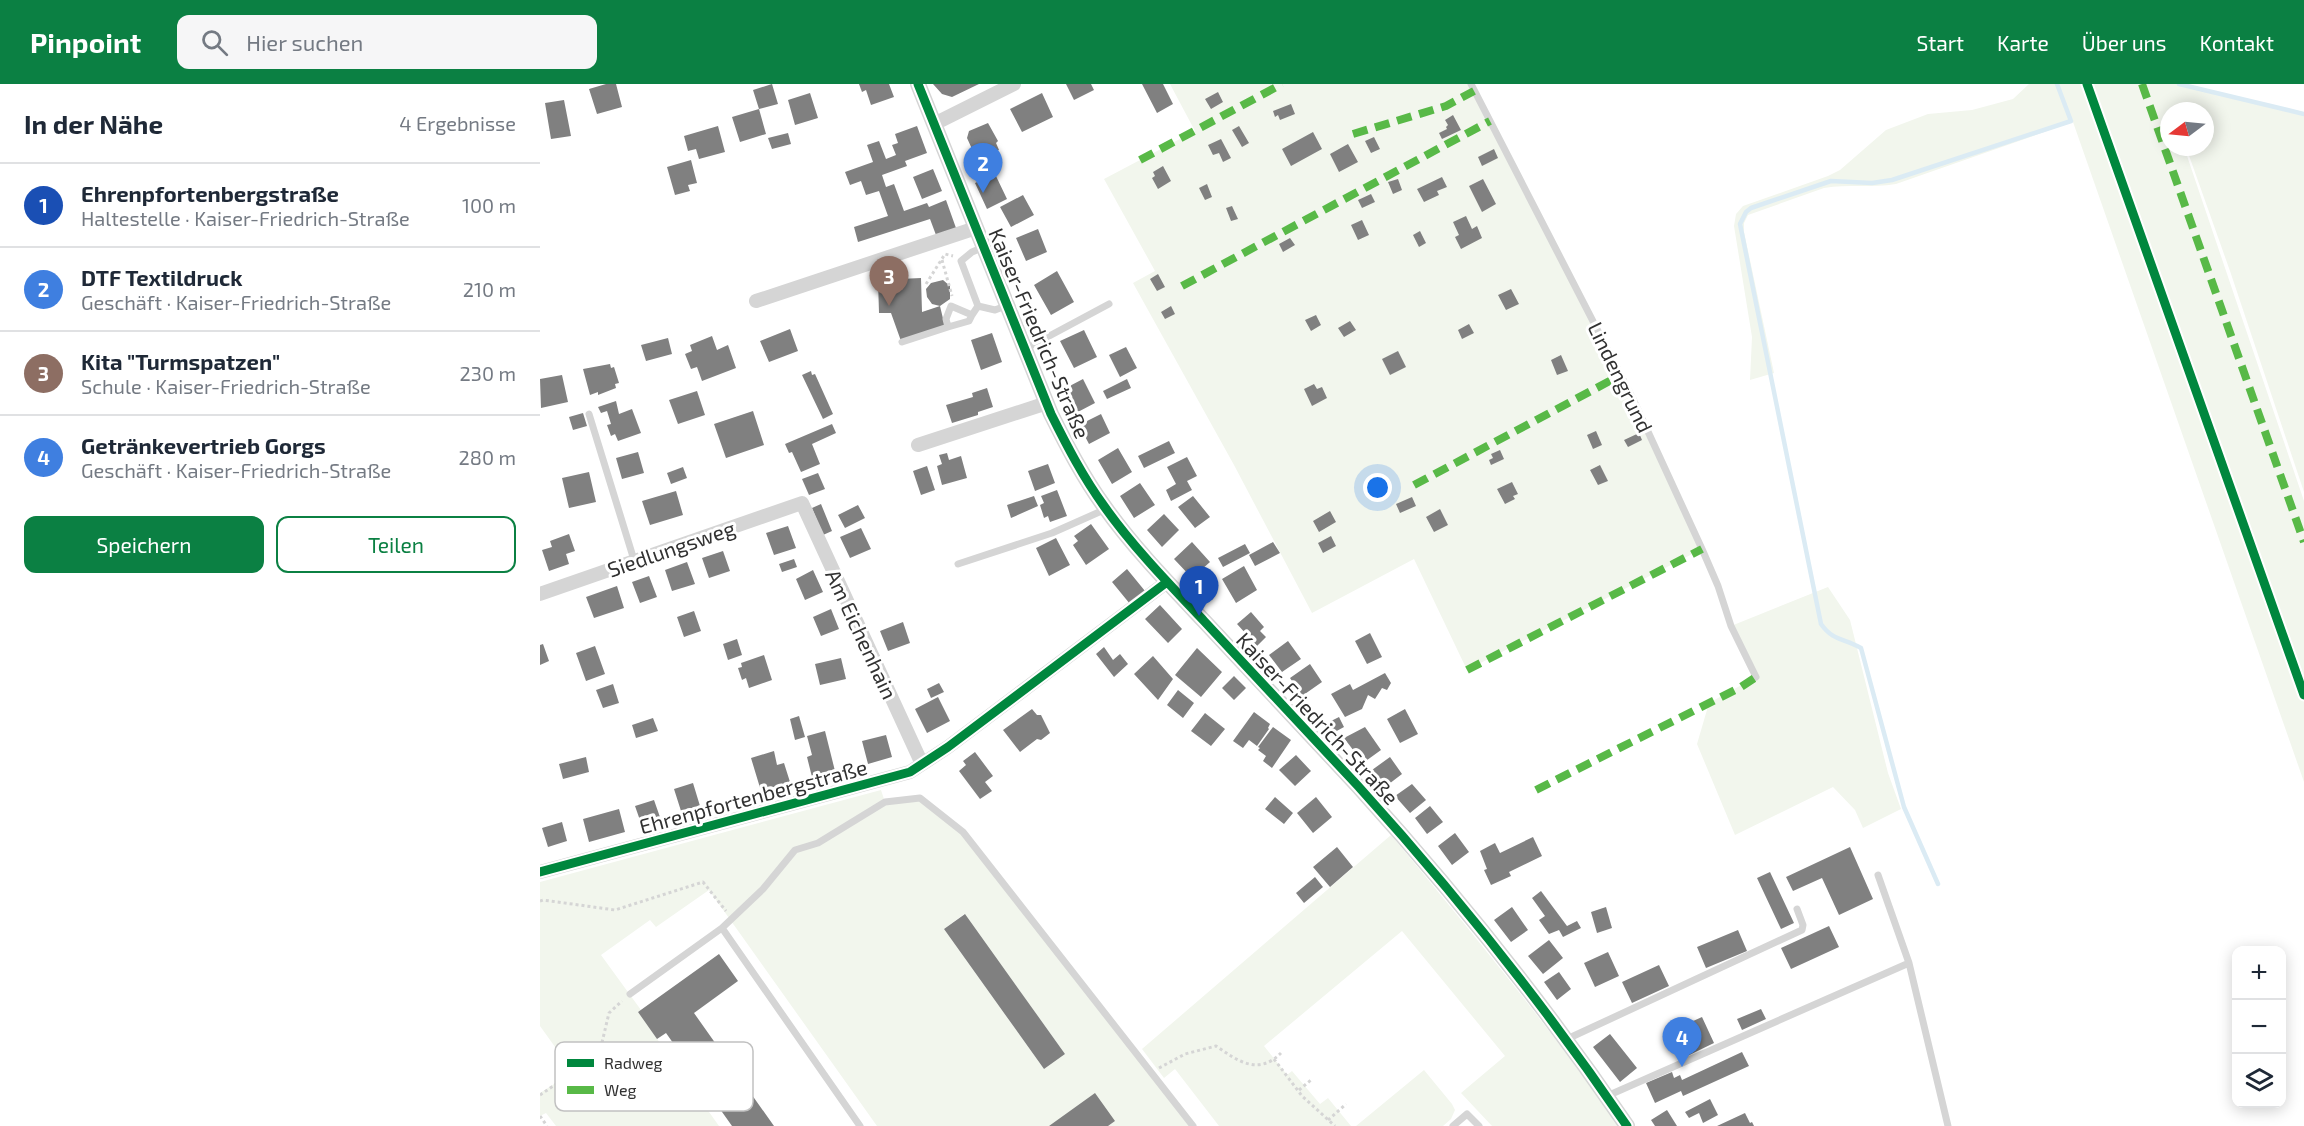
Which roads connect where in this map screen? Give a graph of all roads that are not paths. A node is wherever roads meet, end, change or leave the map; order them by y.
1 (918, 84) edge
2 (1014, 84) edge
3 (1471, 84) edge
4 (934, 124) junction
5 (976, 228) junction
6 (984, 247) junction
7 (756, 301) dead end
8 (1109, 304) dead end
9 (1008, 305) junction
10 (978, 306) junction
11 (972, 315) junction
12 (948, 327) junction
13 (902, 342) dead end
14 (1025, 349) junction
15 (1047, 403) junction
16 (589, 414) dead end
17 (918, 445) dead end
18 (802, 503) joint
19 (1106, 508) junction
20 (634, 560) junction
21 (958, 564) dead end
22 (1167, 582) junction
23 (540, 594) edge
24 (1756, 677) dead end
25 (922, 764) junction
26 (540, 872) edge
27 (1878, 875) dead end
28 (1797, 909) dead end
29 (722, 928) junction
30 (1909, 963) junction
31 (630, 994) road end
32 (1565, 1040) junction
33 (1606, 1096) junction
34 (860, 1126) edge
35 (1193, 1126) edge
36 (1453, 1126) edge
37 (1479, 1126) edge
38 (1627, 1126) edge
39 (1948, 1126) edge

1 - 4 street, Kaiser-Friedrich-Straße
2 - 4 street
3 - 24 lane, Lindengrund
4 - 5 street, Kaiser-Friedrich-Straße
5 - 6 street, Kaiser-Friedrich-Straße
5 - 7 street, Kaiser-Friedrich-Straße
6 - 9 street, Kaiser-Friedrich-Straße
6 - 10 lane
8 - 14 lane
9 - 10 lane
9 - 14 street, Kaiser-Friedrich-Straße
10 - 11 lane
11 - 12 lane
11 - 12 lane
12 - 13 lane
14 - 15 street, Kaiser-Friedrich-Straße
15 - 17 street, Kaiser-Friedrich-Straße
15 - 19 street, Kaiser-Friedrich-Straße
16 - 20 lane
18 - 20 street, Siedlungsweg
18 - 25 street, Am Eichenhain
19 - 21 lane
19 - 22 street, Kaiser-Friedrich-Straße
20 - 23 street, Siedlungsweg
22 - 25 street, Ehrenpfortenbergstraße
22 - 32 street, Kaiser-Friedrich-Straße
25 - 26 street, Ehrenpfortenbergstraße
27 - 30 lane
28 - 32 lane
29 - 31 lane
29 - 34 lane
29 - 35 lane
30 - 33 lane
30 - 39 lane
32 - 33 street, Kaiser-Friedrich-Straße
33 - 38 street, Kaiser-Friedrich-Straße
36 - 37 lane

